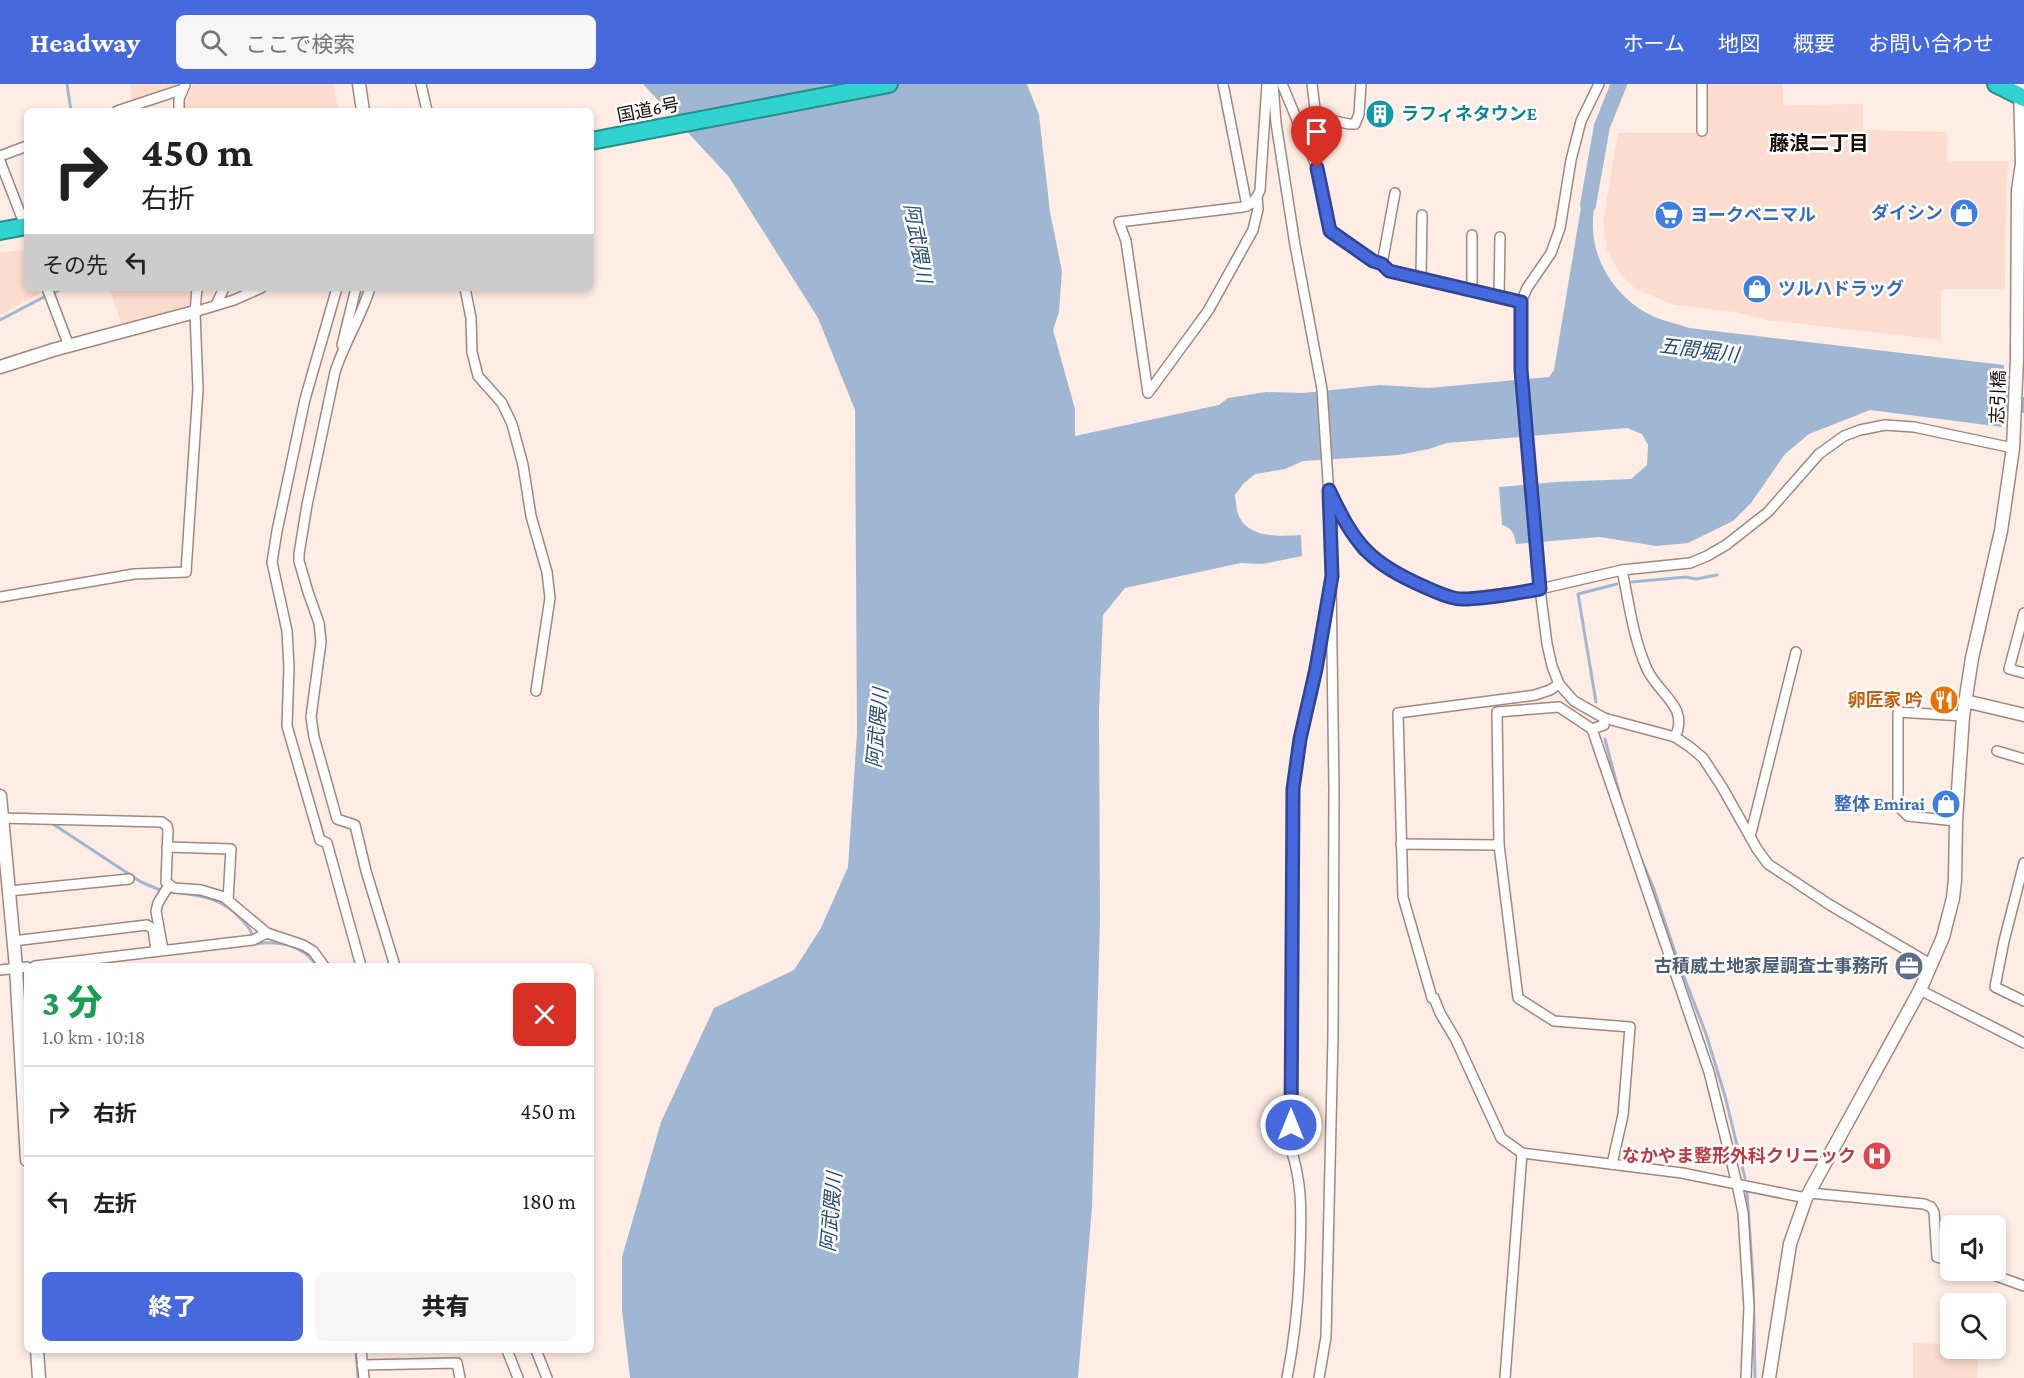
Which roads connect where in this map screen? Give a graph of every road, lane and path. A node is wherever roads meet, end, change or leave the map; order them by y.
1 (359, 84) edge
2 (421, 84) edge
3 (890, 84) edge
4 (1223, 84) edge
5 (1267, 84) edge
6 (1273, 84) edge
7 (1282, 84) edge
8 (1312, 84) edge
9 (1361, 84) edge
10 (1599, 84) edge
11 (1702, 84) edge
12 (1996, 84) edge
13 (184, 86) edge
14 (2022, 93) edge
15 (125, 108) edge
16 (178, 108) edge
17 (363, 108) edge
18 (426, 108) edge
19 (1316, 117) junction
20 (1297, 121) junction
21 (1702, 131) dead end
22 (594, 140) edge
23 (24, 147) edge
24 (0, 156) edge
25 (0, 161) edge
26 (1395, 193) dead end
27 (1257, 197) junction
28 (1246, 206) junction
29 (1422, 214) dead end
30 (24, 220) edge
31 (24, 222) edge
32 (0, 231) edge
33 (1472, 235) dead end
34 (1500, 237) dead end
35 (1382, 264) junction
36 (1421, 278) junction
37 (48, 291) edge
38 (196, 291) edge
39 (223, 291) edge
40 (253, 291) edge
41 (336, 291) edge
42 (355, 291) edge
43 (369, 291) edge
44 (466, 291) edge
45 (1472, 291) junction
46 (1499, 297) junction
47 (1521, 302) junction
48 (216, 305) junction
49 (193, 312) junction
50 (69, 346) junction
51 (341, 353) junction
52 (0, 367) edge
53 (2013, 443) junction
54 (1329, 490) junction
55 (1622, 570) junction
56 (1332, 576) junction
57 (1540, 585) junction
58 (0, 597) edge
59 (2024, 613) edge
60 (1796, 652) dead end
61 (2024, 673) edge
62 (1559, 684) junction
63 (536, 692) dead end
64 (1965, 700) junction
65 (2024, 715) edge
66 (1963, 716) junction
67 (1604, 718) junction
68 (1592, 729) junction
69 (1674, 737) junction
70 (1997, 751) dead end
71 (2024, 759) edge
72 (0, 796) edge
73 (1, 818) edge
74 (1956, 821) junction
75 (1750, 837) junction
76 (1401, 844) junction
77 (1499, 845) junction
78 (167, 847) junction
79 (2024, 863) edge
80 (129, 879) dead end
81 (169, 885) junction
82 (9, 891) junction
83 (228, 900) junction
84 (267, 933) junction
85 (13, 941) junction
86 (159, 951) junction
87 (60, 963) edge
88 (322, 963) edge
89 (360, 963) edge
90 (394, 963) edge
91 (1932, 965) junction
92 (21, 967) edge
93 (0, 970) edge
94 (1920, 990) junction
95 (2024, 1001) edge
96 (2024, 1043) edge
97 (24, 1064) edge
98 (1522, 1153) junction
99 (1612, 1164) junction
100 (1737, 1184) junction
101 (1808, 1195) junction
102 (1940, 1258) edge
103 (2006, 1279) edge
104 (2024, 1286) edge
105 (37, 1353) edge
106 (361, 1353) edge
107 (508, 1353) edge
108 (537, 1353) edge
109 (362, 1365) junction
110 (39, 1378) edge
111 (364, 1378) edge
112 (459, 1378) edge
113 (518, 1378) edge
114 (547, 1378) edge
115 (1287, 1378) edge
116 (1319, 1378) edge
117 (1505, 1378) edge
118 (1746, 1378) edge
119 (1769, 1378) edge

1 - 17 street
2 - 18 street
3 - 22 highway, 国道6号
4 - 28 street
5 - 27 street
6 - 54 street
7 - 20 street
8 - 19 street
9 - 19 street
10 - 47 street
11 - 21 street
12 - 14 highway
13 - 15 street
13 - 16 street
14 - 53 street, 志引橋
19 - 20 street
20 - 35 street
23 - 24 street
25 - 30 street
26 - 35 street
27 - 28 street
27 - 28 street
29 - 36 street
31 - 32 highway
33 - 45 street
34 - 46 street
35 - 36 street
36 - 45 street
37 - 50 street
38 - 49 street
39 - 48 street
40 - 48 street
41 - 89 street
42 - 51 street
43 - 51 street
44 - 63 street
45 - 46 street
46 - 47 street
47 - 57 street
48 - 49 street
49 - 50 street
49 - 58 street
50 - 52 street
51 - 90 street
53 - 55 street
53 - 64 street, 志引橋
54 - 56 street
54 - 57 street
55 - 57 street
55 - 69 street
56 - 115 street
56 - 116 street
57 - 62 street
59 - 61 street
60 - 75 street
62 - 67 street
62 - 76 street
64 - 65 street
64 - 66 street, 志引橋
66 - 74 street, 志引橋
66 - 74 street
67 - 68 street
67 - 69 street
68 - 77 street
68 - 100 street
69 - 75 street
70 - 71 street
72 - 73 street
73 - 78 street
73 - 82 street
74 - 91 street, 志引橋
75 - 91 street
76 - 77 street
76 - 98 street
77 - 99 street
78 - 81 street
78 - 83 street
79 - 95 street
80 - 82 street
81 - 83 street
81 - 86 street
82 - 85 street
83 - 84 street
84 - 86 street
84 - 88 street
85 - 86 street
85 - 92 street
86 - 87 street
91 - 94 street, 志引橋
92 - 93 street
92 - 97 street
94 - 96 street
94 - 101 street, 志引橋
98 - 99 street
98 - 117 street
99 - 100 street
100 - 101 street
100 - 118 street
101 - 102 street
101 - 119 street, 志引橋
103 - 104 street
105 - 110 street
106 - 109 street
107 - 113 street
108 - 114 street
109 - 111 street
109 - 112 street

